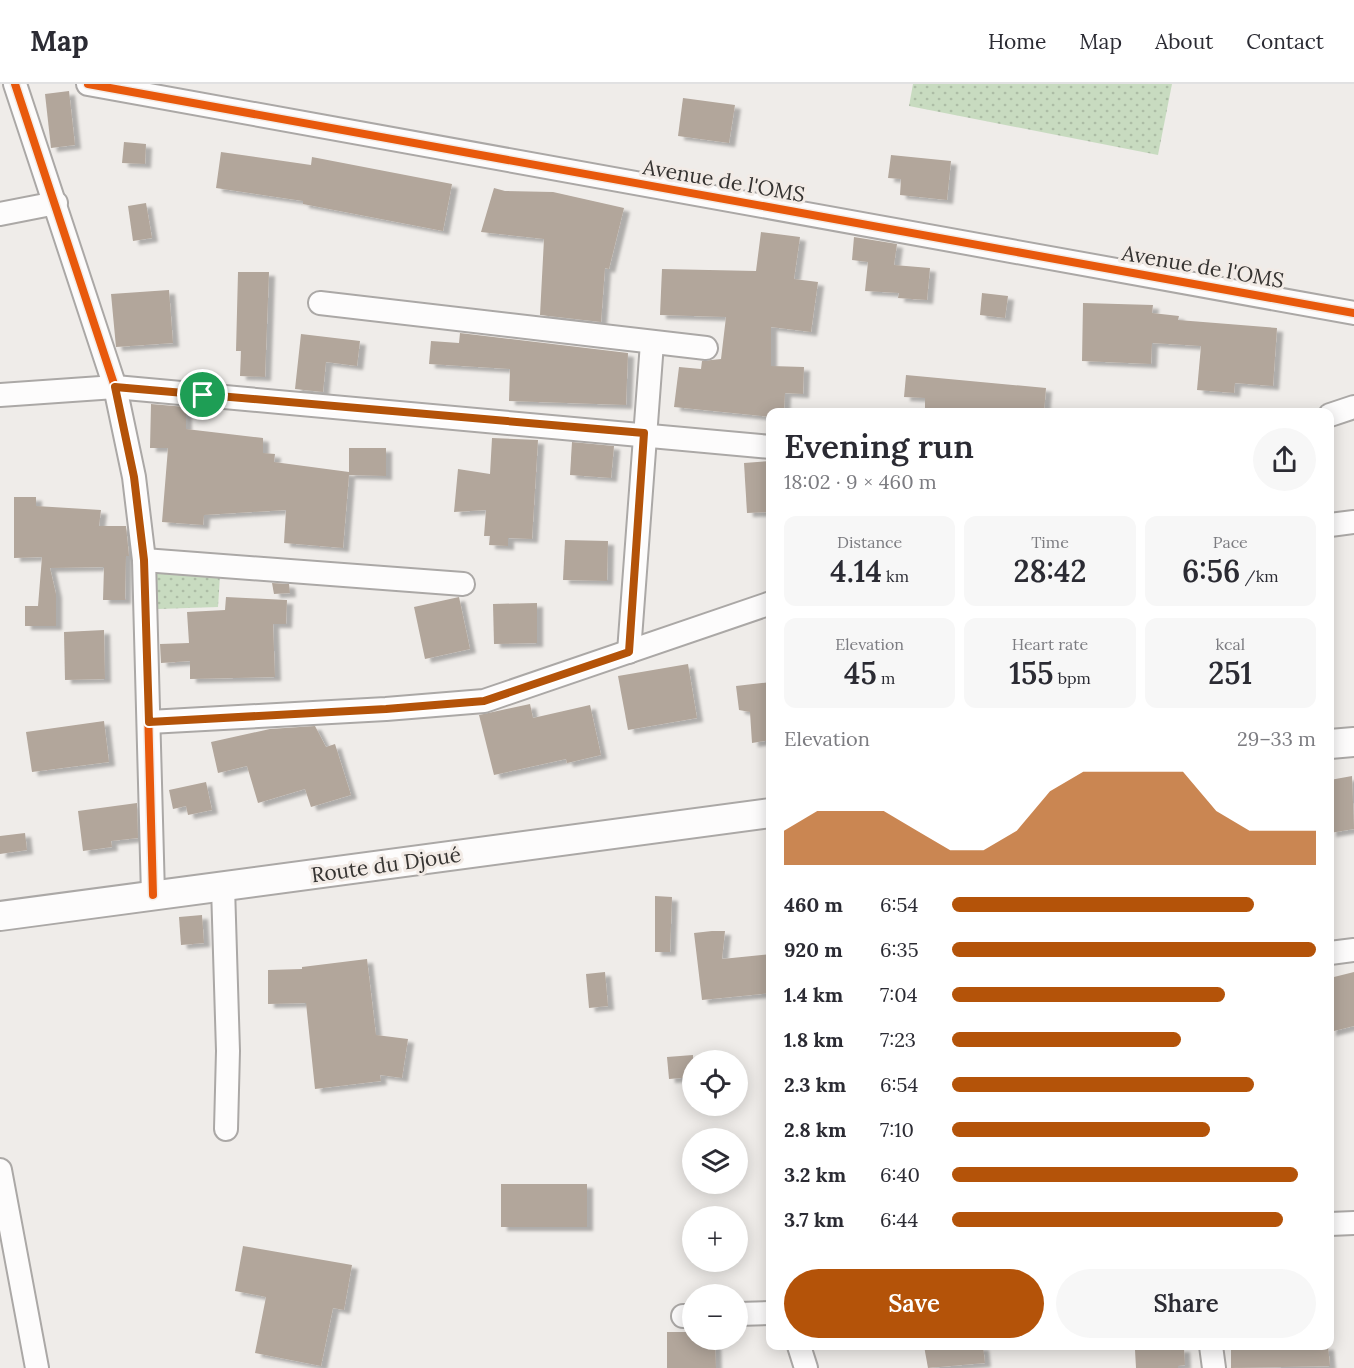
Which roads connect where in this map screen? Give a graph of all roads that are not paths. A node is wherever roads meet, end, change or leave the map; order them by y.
1 (15, 84) edge
2 (88, 84) edge
3 (56, 203) junction
4 (0, 214) edge
5 (320, 303) dead end
6 (1354, 313) edge
7 (652, 343) junction
8 (706, 348) dead end
9 (115, 387) junction
10 (0, 395) edge
11 (1354, 407) edge
12 (1334, 414) edge
13 (644, 433) junction
14 (766, 446) edge
15 (1354, 522) edge
16 (1334, 524) edge
17 (144, 560) junction
18 (464, 585) dead end
19 (766, 605) edge
20 (629, 652) junction
21 (149, 722) junction
22 (1354, 742) edge
23 (1334, 744) edge
24 (766, 814) edge
25 (223, 887) junction
26 (153, 895) junction
27 (0, 916) edge
28 (1354, 950) edge
29 (1334, 952) edge
30 (226, 1129) dead end
31 (0, 1170) edge
32 (1354, 1223) edge
33 (1334, 1224) edge
34 (766, 1313) edge
35 (748, 1314) edge
36 (800, 1350) edge
37 (1212, 1350) edge
38 (37, 1368) edge
39 (806, 1368) edge
40 (1214, 1368) edge

1 - 3 street
2 - 6 street, Avenue de l'OMS
3 - 4 street
3 - 9 street
5 - 7 street
7 - 8 street
7 - 13 street
9 - 10 street
9 - 13 street
9 - 17 street
11 - 12 street
13 - 14 street
13 - 20 street
15 - 16 street
17 - 18 street
17 - 21 street
19 - 20 street
20 - 21 street
21 - 26 street
22 - 23 main road
24 - 25 main road, Route du Djoué
25 - 26 main road, Route du Djoué
25 - 30 street
26 - 27 main road, Route du Djoué
28 - 29 street
31 - 38 street
32 - 33 street
34 - 35 street
36 - 39 street
37 - 40 street

